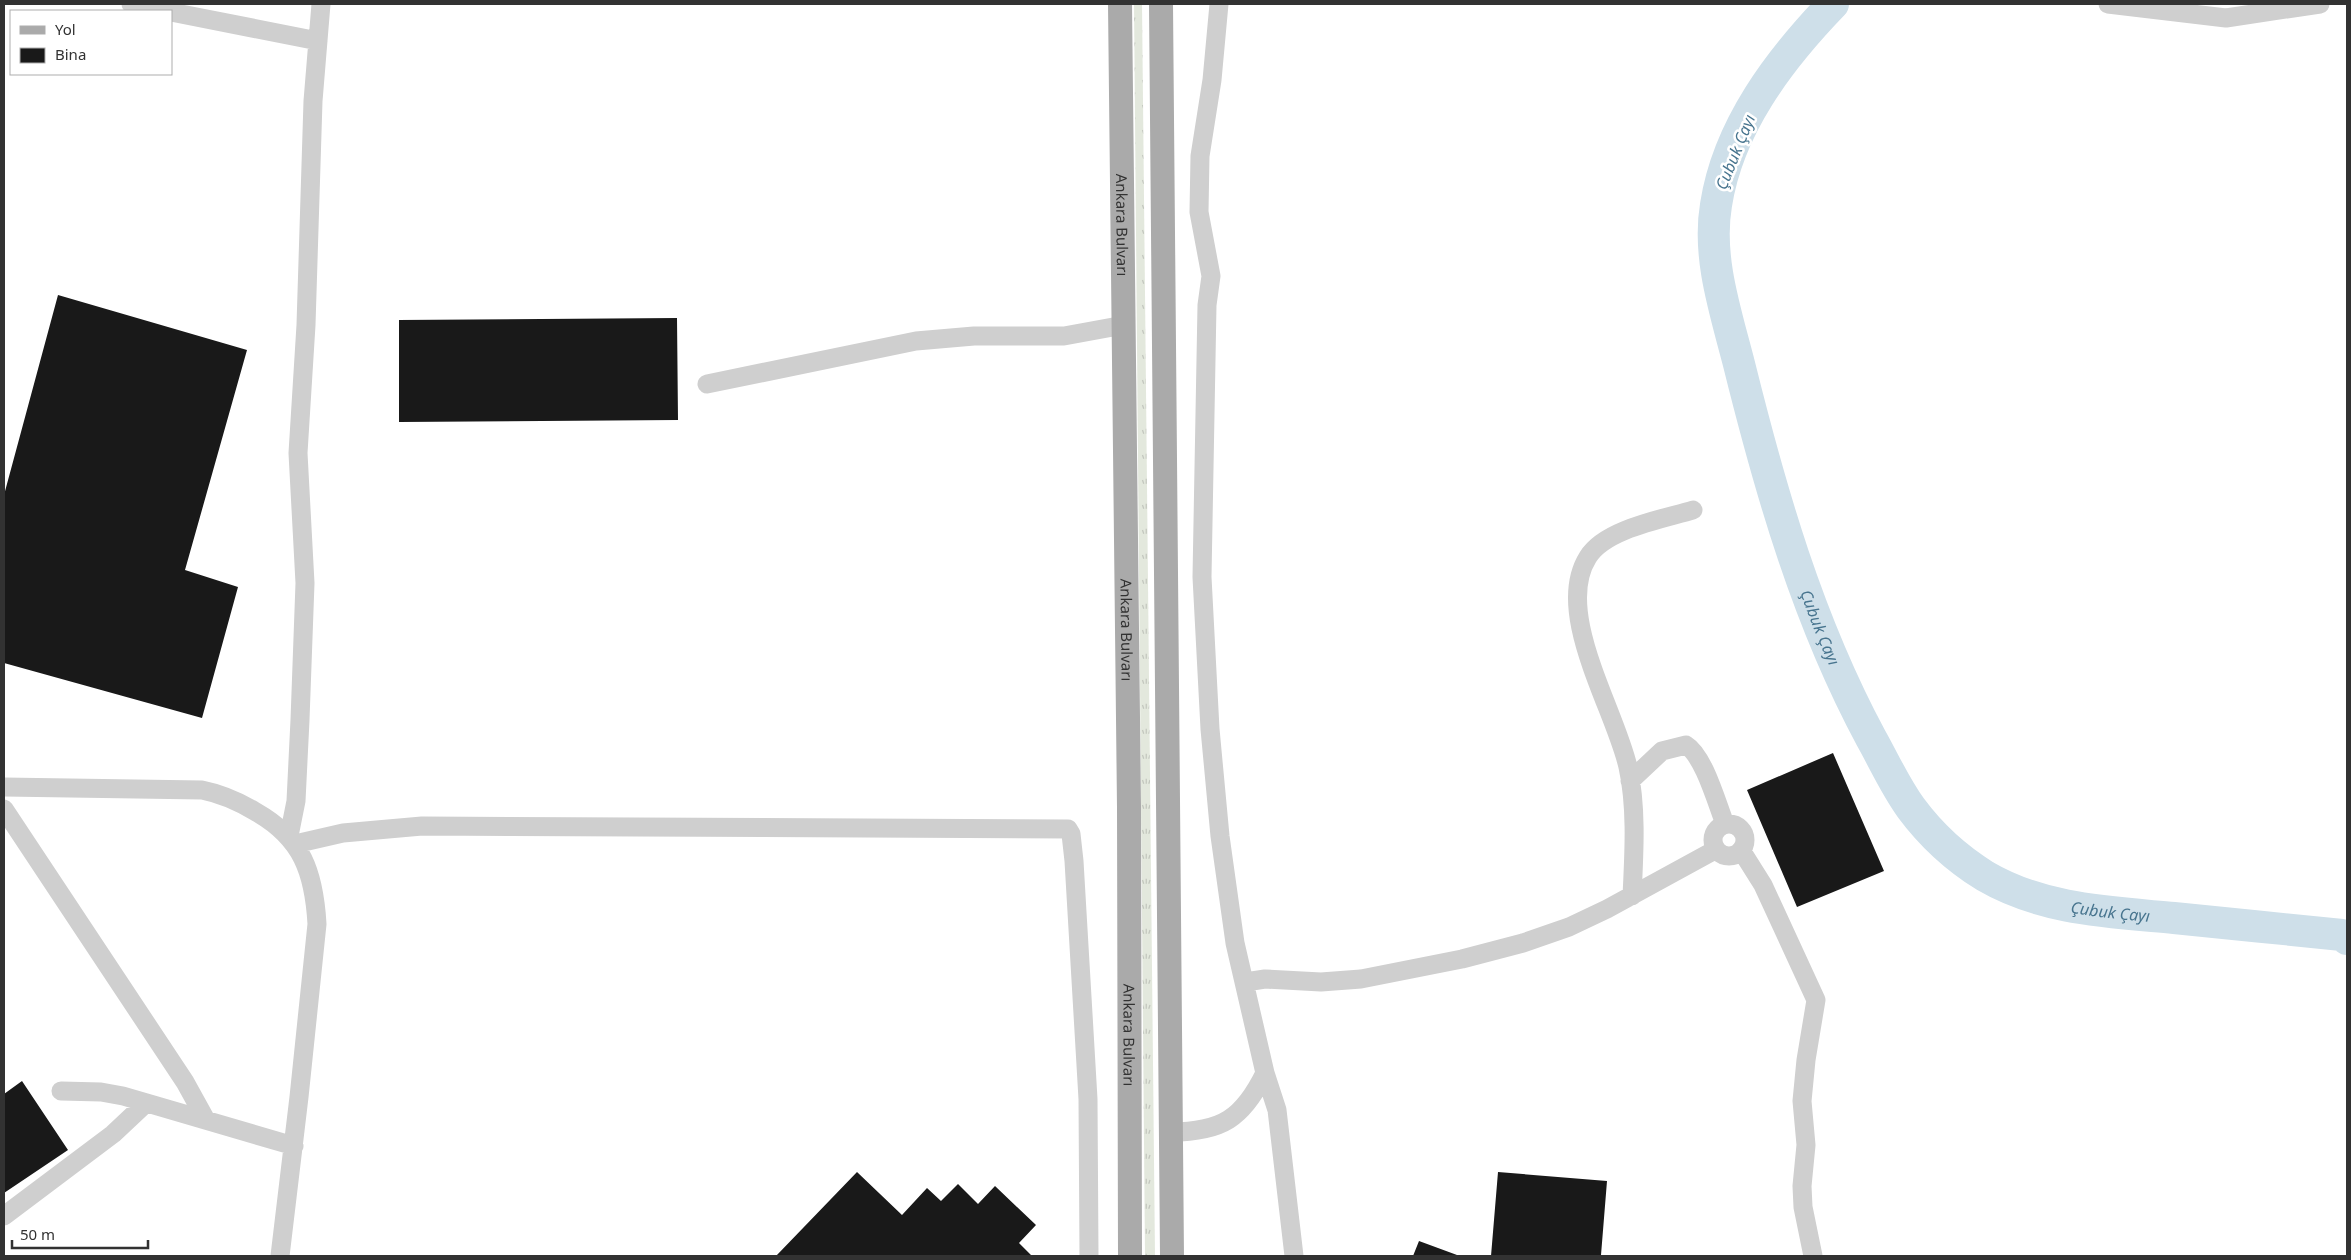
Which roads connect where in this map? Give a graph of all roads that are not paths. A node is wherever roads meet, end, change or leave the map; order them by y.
1 (131, 4) edge
2 (322, 4) edge
3 (1120, 4) edge
4 (1161, 4) edge
5 (1219, 4) edge
6 (2108, 4) edge
7 (2320, 4) edge
8 (160, 10) edge
9 (172, 12) edge
10 (318, 42) junction
11 (1124, 325) junction
12 (707, 384) dead end
13 (1693, 510) dead end
14 (1630, 781) junction
15 (4, 787) edge
16 (4, 809) edge
17 (1725, 824) junction
18 (292, 840) junction
19 (1715, 850) junction
20 (1741, 850) junction
21 (1632, 896) junction
22 (1245, 986) junction
23 (1265, 1073) junction
24 (61, 1091) dead end
25 (146, 1103) junction
26 (206, 1120) junction
27 (1171, 1132) junction
28 (294, 1146) junction
29 (4, 1216) edge
30 (280, 1256) edge
31 (1089, 1256) edge
32 (1130, 1256) edge
33 (1172, 1256) edge
34 (1294, 1256) edge
35 (1813, 1256) edge

1 - 8 street
2 - 10 street
3 - 11 main road, Ankara Bulvarı
4 - 27 main road
5 - 22 street
6 - 7 street
9 - 10 street
10 - 18 street
11 - 12 street
11 - 32 main road, Ankara Bulvarı
13 - 14 street
14 - 17 street
14 - 21 street
15 - 18 street
16 - 26 street
17 - 19 street
17 - 20 street
18 - 28 street
18 - 31 street
19 - 20 street
19 - 21 street
20 - 35 street
21 - 22 street
22 - 23 street
23 - 27 street
23 - 34 street
24 - 25 street
25 - 26 street
25 - 29 street
26 - 28 street
27 - 33 main road
28 - 30 street

